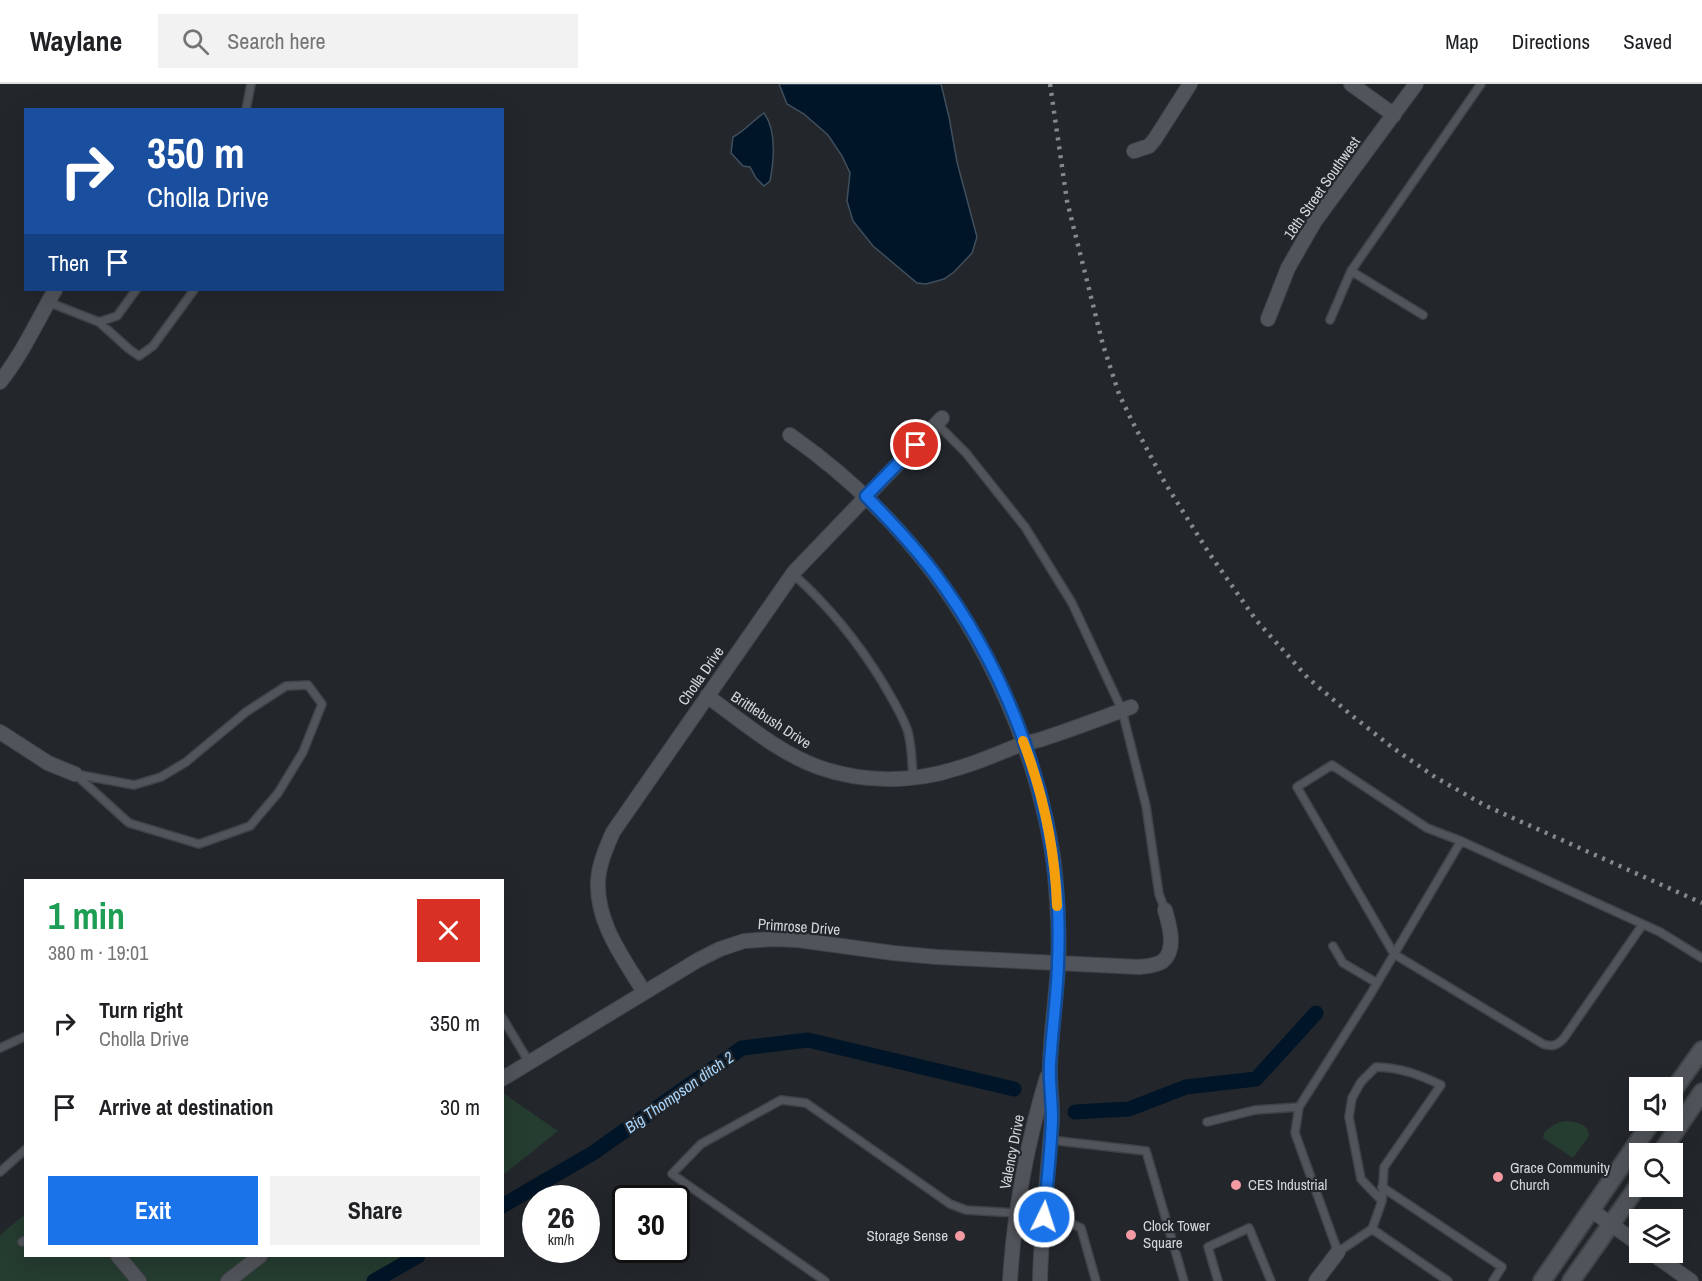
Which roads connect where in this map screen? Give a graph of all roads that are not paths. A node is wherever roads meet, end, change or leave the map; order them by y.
1 (251, 84) edge
2 (1190, 84) edge
3 (1351, 84) edge
4 (1416, 84) edge
5 (1481, 84) edge
6 (246, 108) edge
7 (1394, 115) junction
8 (1134, 151) dead end
9 (1351, 272) junction
10 (54, 291) edge
11 (135, 291) edge
12 (193, 291) edge
13 (48, 302) junction
14 (1423, 315) dead end
15 (1268, 319) dead end
16 (1330, 320) dead end
17 (99, 322) junction
18 (0, 382) edge
19 (939, 421) joint
20 (790, 435) dead end
21 (866, 496) junction
22 (793, 574) junction
23 (706, 696) junction
24 (1126, 709) junction
25 (0, 732) edge
26 (1024, 744) junction
27 (75, 774) junction
28 (913, 778) junction
29 (1461, 841) junction
30 (1165, 909) joint
31 (1643, 924) junction
32 (1334, 946) dead end
33 (1394, 954) junction
34 (1702, 958) edge
35 (1058, 964) junction
36 (1377, 983) junction
37 (645, 992) junction
38 (504, 1020) edge
39 (24, 1037) edge
40 (0, 1048) edge
41 (1702, 1050) edge
42 (529, 1062) junction
43 (1050, 1066) junction
44 (504, 1077) edge
45 (1683, 1077) edge
46 (1702, 1092) edge
47 (1299, 1107) junction
48 (1207, 1122) dead end
49 (1645, 1131) edge
50 (1050, 1140) junction
51 (1667, 1143) edge
52 (24, 1151) edge
53 (0, 1172) edge
54 (1382, 1187) junction
55 (1630, 1197) edge
56 (1382, 1201) junction
57 (1591, 1210) junction
58 (1016, 1213) junction
59 (1044, 1217) junction
60 (1610, 1224) junction
61 (1372, 1229) junction
62 (1629, 1237) edge
63 (1338, 1252) junction
64 (119, 1257) edge
65 (259, 1257) edge
66 (1665, 1263) edge
67 (139, 1281) edge
68 (228, 1281) edge
69 (825, 1281) edge
70 (1010, 1281) edge
71 (1040, 1281) edge
72 (1096, 1281) edge
73 (1184, 1281) edge
74 (1218, 1281) edge
75 (1271, 1281) edge
76 (1316, 1281) edge
77 (1448, 1281) edge
78 (1492, 1281) edge
79 (1542, 1281) edge
80 (1571, 1281) edge
81 (1690, 1281) edge

1 - 6 lane
2 - 8 street
3 - 7 street
4 - 7 street, 18th Street Southwest
5 - 9 lane
7 - 15 street, 18th Street Southwest
9 - 14 lane
9 - 16 lane
10 - 13 street
11 - 17 lane
12 - 17 lane
13 - 17 lane
13 - 18 street
19 - 21 street, Cholla Drive
19 - 24 lane
20 - 21 street, Valency Drive
21 - 22 street, Cholla Drive
21 - 26 street, Valency Drive
22 - 23 street, Cholla Drive
22 - 28 lane
23 - 28 street, Brittlebush Drive
23 - 37 street, Cholla Drive
24 - 26 street, Brittlebush Drive
24 - 30 lane
25 - 27 street
26 - 28 street, Brittlebush Drive
26 - 35 street, Valency Drive
27 - 27 lane
29 - 31 lane
29 - 33 lane
29 - 33 lane
30 - 35 street, Primrose Drive
31 - 33 lane
31 - 34 lane
32 - 36 lane
33 - 36 lane
35 - 37 street, Primrose Drive
35 - 43 street, Valency Drive
36 - 47 lane
37 - 42 street, Primrose Drive
38 - 42 lane
39 - 40 lane
41 - 45 main road
42 - 44 street, Primrose Drive
43 - 50 street, Valency Drive
43 - 58 street, Valency Drive
46 - 51 main road
47 - 48 lane
47 - 63 lane
49 - 57 main road
50 - 59 street, Valency Drive
50 - 73 lane
52 - 53 lane
54 - 56 lane
54 - 56 lane
54 - 78 lane
55 - 60 main road
56 - 61 lane
57 - 60 street
57 - 79 main road
58 - 59 lane
58 - 69 lane
58 - 70 street, Valency Drive
59 - 71 street, Valency Drive
59 - 72 lane
60 - 62 street
60 - 80 main road
61 - 63 lane
61 - 77 lane
63 - 76 street
64 - 67 street
65 - 68 street
66 - 81 street
74 - 75 lane

